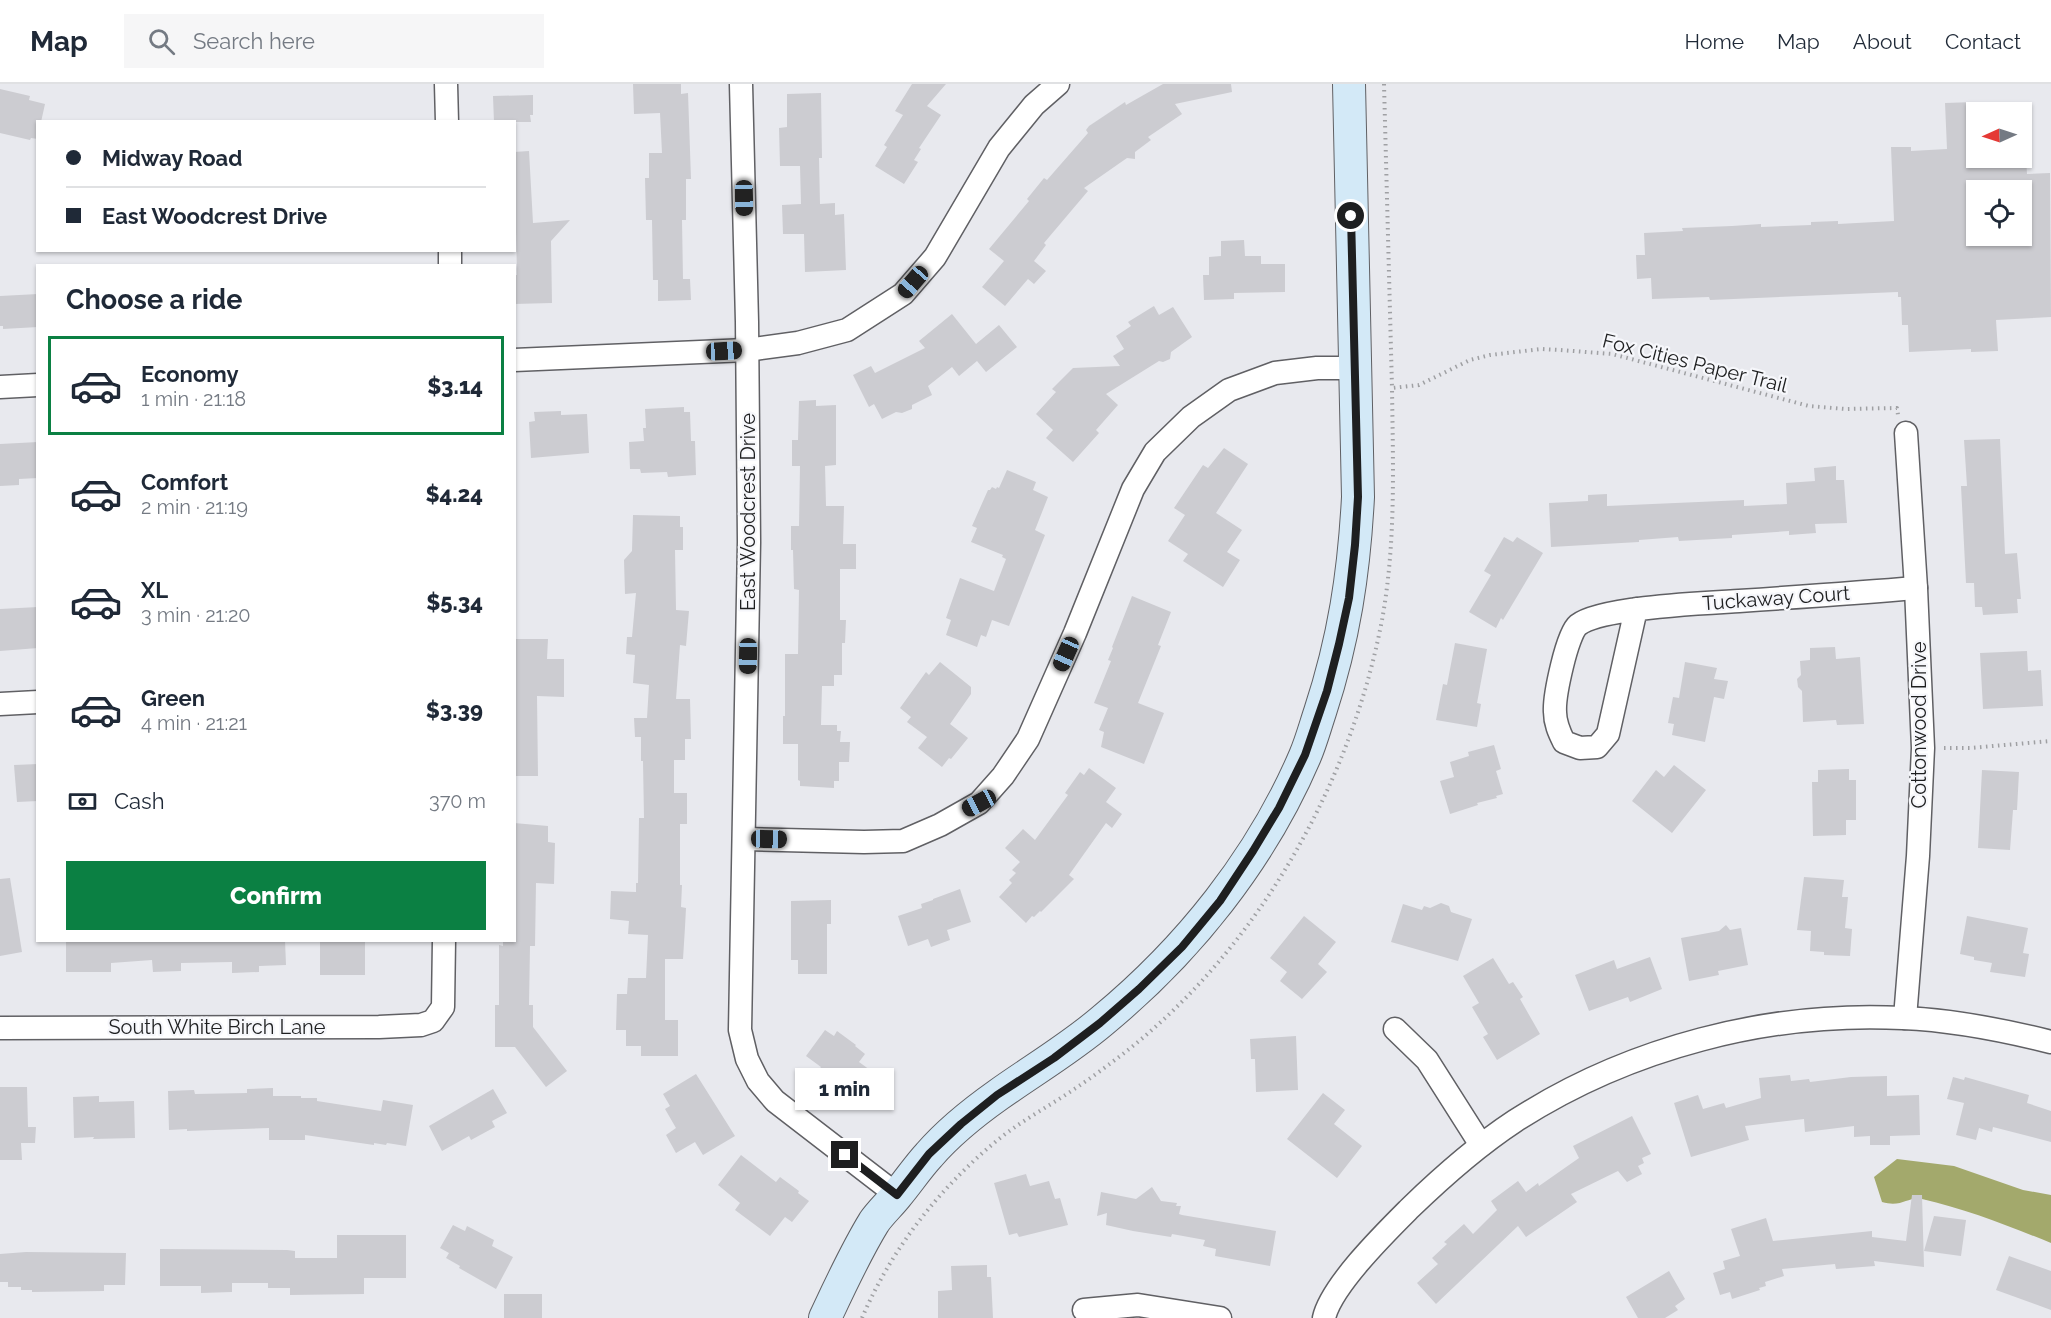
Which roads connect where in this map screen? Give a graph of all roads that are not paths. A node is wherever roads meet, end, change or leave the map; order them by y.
1 (446, 84) edge
2 (741, 84) edge
3 (1058, 84) edge
4 (1349, 84) edge
5 (447, 120) edge
6 (747, 350) junction
7 (516, 360) edge
8 (1356, 368) junction
9 (36, 385) edge
10 (0, 387) edge
11 (1907, 441) road end
12 (1916, 588) junction
13 (1636, 609) junction
14 (36, 702) edge
15 (0, 704) edge
16 (745, 839) junction
17 (444, 942) edge
18 (1905, 1018) junction
19 (0, 1028) edge
20 (1395, 1029) dead end
21 (2051, 1042) edge
22 (1481, 1145) junction
23 (897, 1195) junction
24 (1084, 1310) dead end
25 (825, 1318) edge
26 (1220, 1318) edge
27 (1324, 1318) edge

1 - 5 street
2 - 6 street, East Woodcrest Drive
3 - 6 street
4 - 8 main road
6 - 7 street
6 - 16 street, East Woodcrest Drive
8 - 16 street
8 - 23 main road
9 - 10 street
11 - 12 street, Cottonwood Drive
12 - 13 street, Tuckaway Court
12 - 18 street, Cottonwood Drive
13 - 13 street, Tuckaway Court
14 - 15 street
16 - 23 street, East Woodcrest Drive
17 - 19 street, South White Birch Lane
18 - 21 street
18 - 22 street
20 - 22 street
22 - 27 street
23 - 25 main road
24 - 26 street

